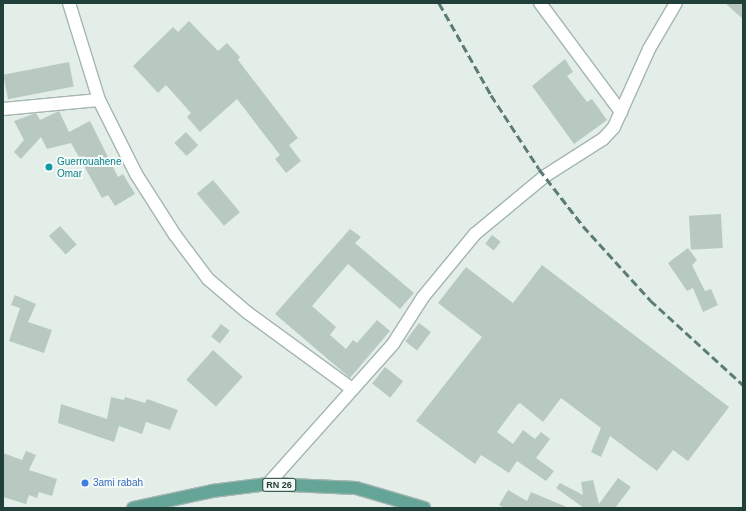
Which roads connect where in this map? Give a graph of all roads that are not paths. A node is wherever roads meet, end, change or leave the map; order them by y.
1 (69, 3) edge
2 (540, 3) edge
3 (676, 3) edge
4 (98, 100) junction
5 (3, 109) edge
6 (621, 112) junction
7 (350, 388) junction
8 (268, 484) junction
9 (133, 508) edge
10 (424, 508) edge

1 - 4 street
2 - 6 street
3 - 6 street
4 - 5 street
4 - 7 street
6 - 7 street
7 - 8 street
8 - 9 main road, RN 26
8 - 10 main road, RN 26

